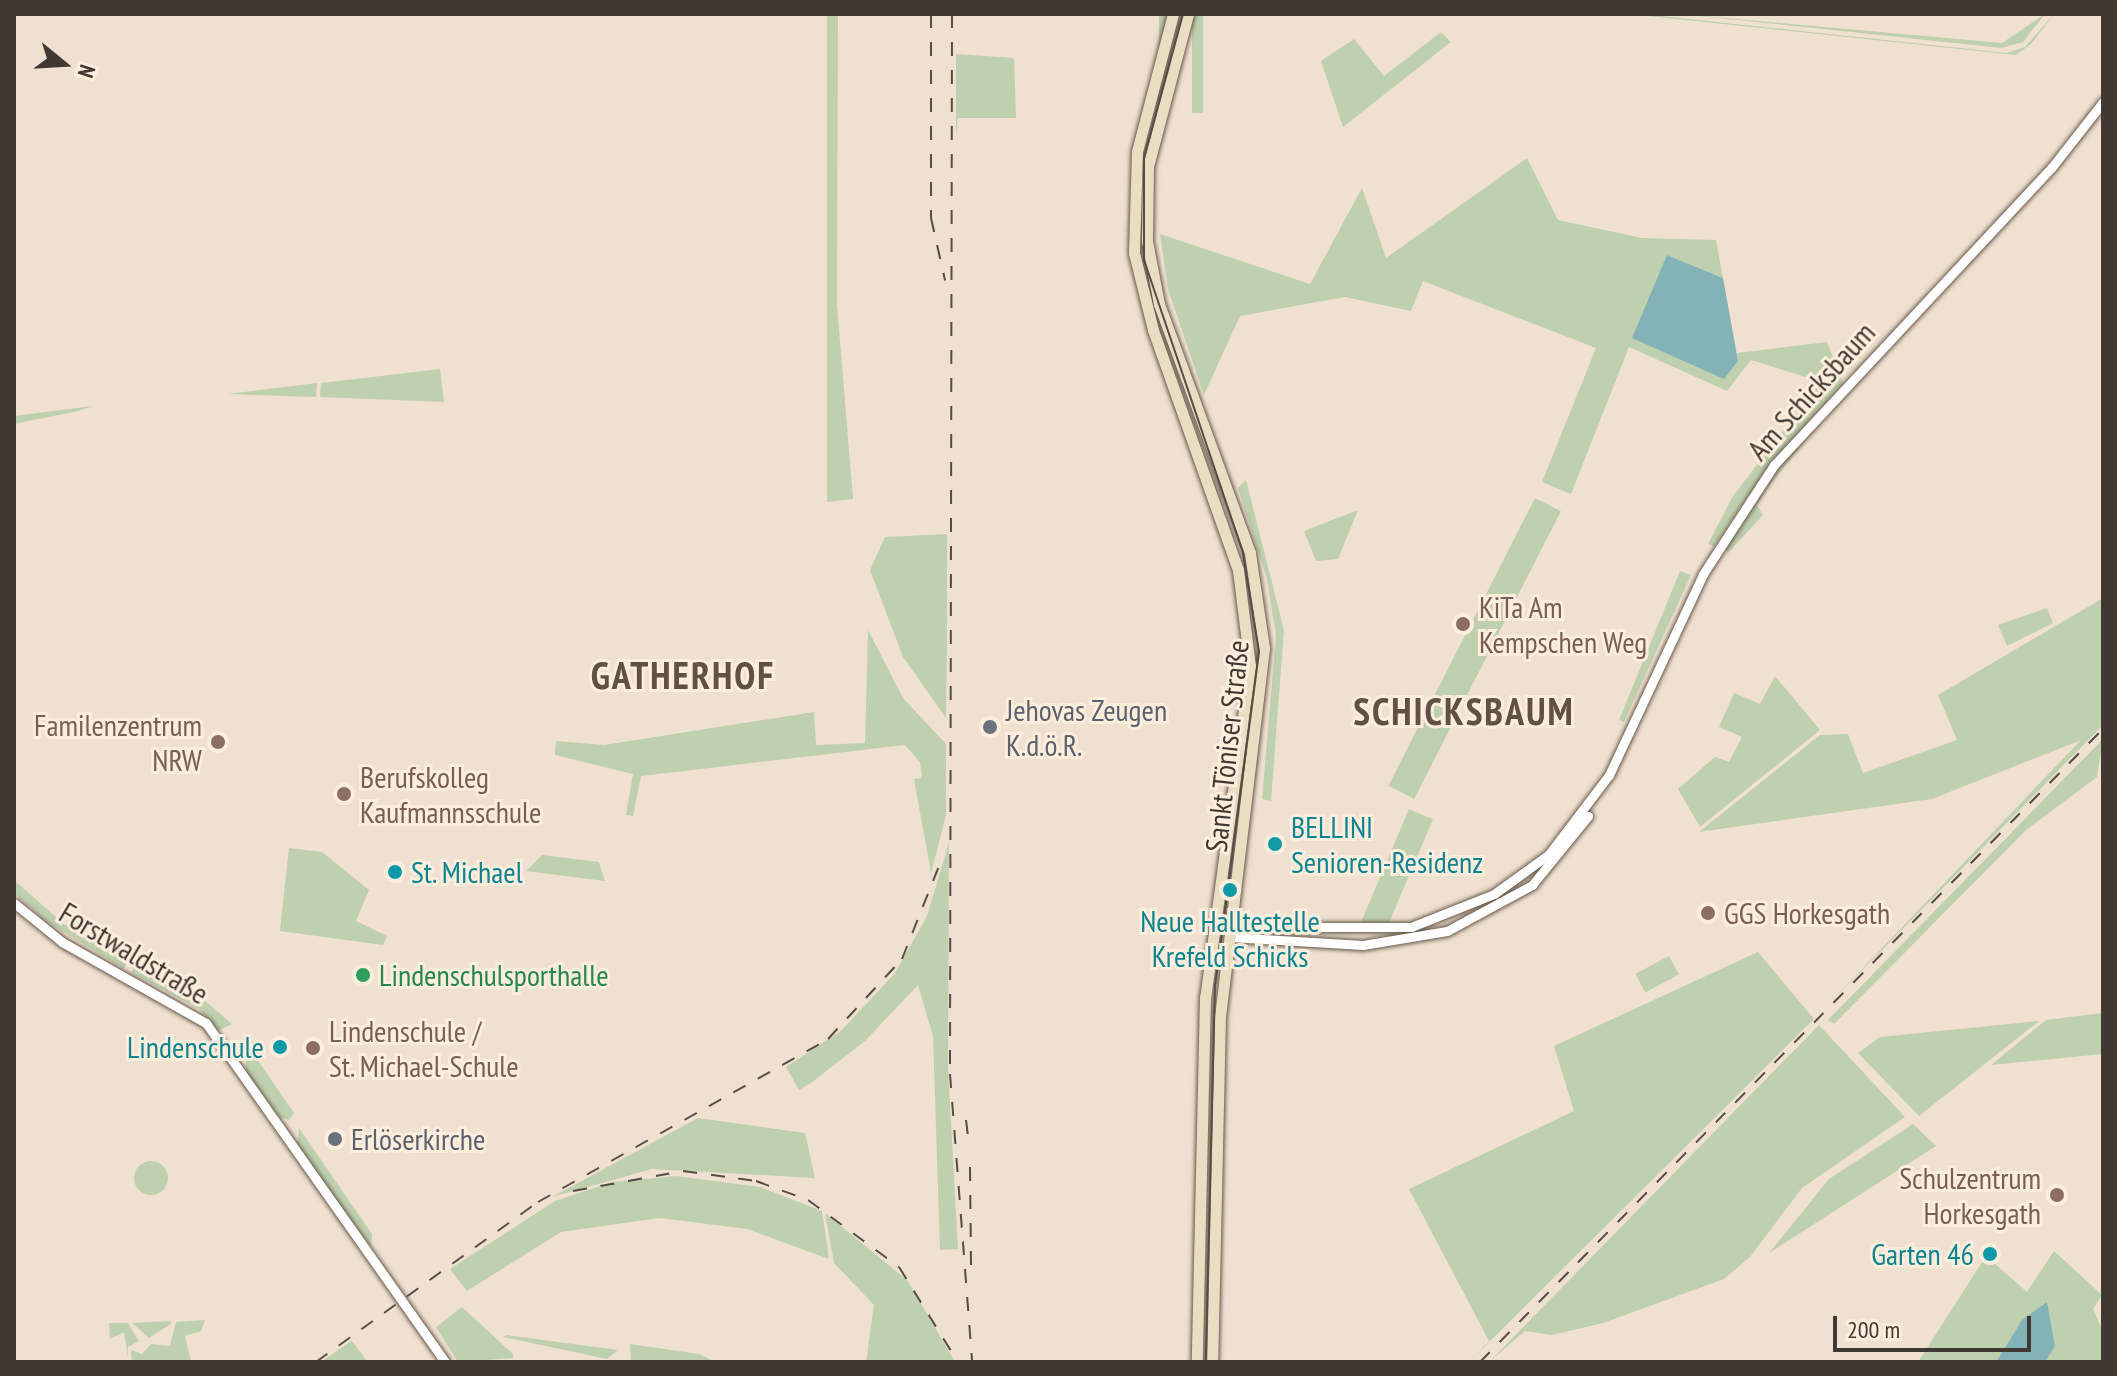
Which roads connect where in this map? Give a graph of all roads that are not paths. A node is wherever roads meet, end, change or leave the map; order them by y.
1 (1173, 14) edge
2 (1188, 14) edge
3 (2103, 102) edge
4 (1619, 757) junction
5 (14, 903) edge
6 (1231, 932) junction
7 (445, 1362) edge
8 (1197, 1362) edge
9 (1212, 1362) edge

1 - 8 main road, Sankt Töniser Straße
2 - 6 main road, Sankt Töniser Straße
3 - 4 street, Am Schicksbaum
4 - 6 street, Am Schicksbaum
4 - 6 street, Am Schicksbaum
5 - 7 street, Forstwaldstraße
6 - 9 main road, Sankt Töniser Straße

